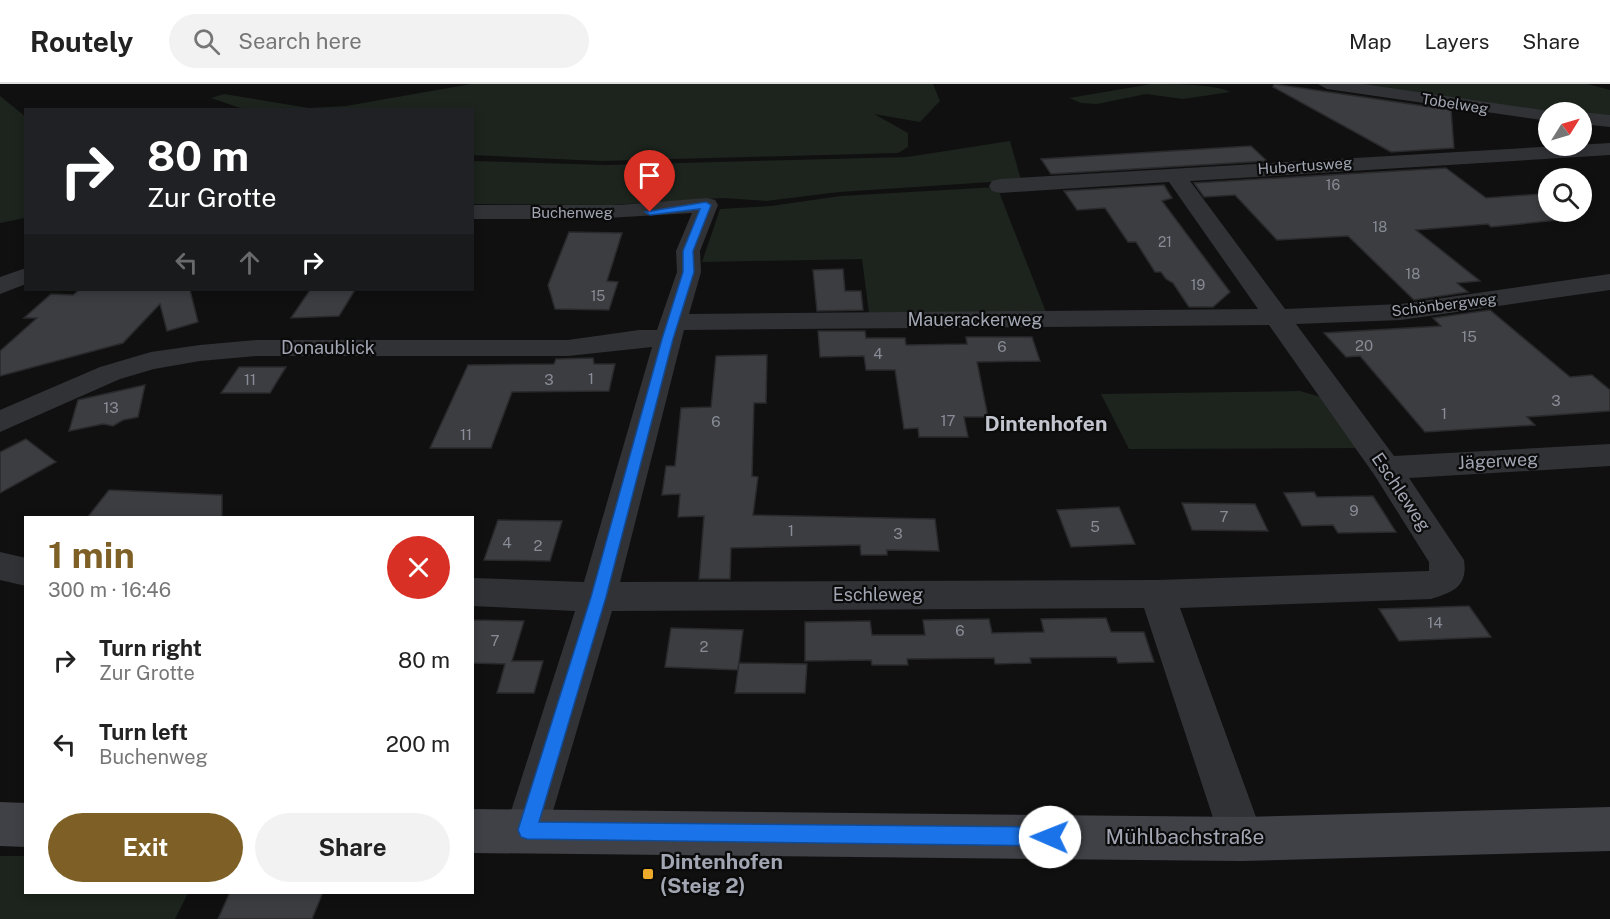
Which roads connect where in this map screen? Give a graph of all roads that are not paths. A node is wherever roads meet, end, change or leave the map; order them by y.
1 (1327, 84) edge
2 (1538, 114) edge
3 (1592, 119) edge
4 (1610, 121) edge
5 (1610, 149) edge
6 (1175, 175) junction
7 (1000, 186) dead end
8 (474, 212) edge
9 (24, 276) edge
10 (1610, 282) edge
11 (0, 286) edge
12 (1278, 317) junction
13 (670, 330) junction
14 (0, 422) edge
15 (1610, 455) edge
16 (1386, 468) junction
17 (0, 566) edge
18 (24, 572) edge
19 (474, 592) edge
20 (1157, 594) junction
21 (598, 597) junction
22 (0, 824) edge
23 (24, 825) edge
24 (527, 830) junction
25 (1610, 830) edge
26 (474, 831) edge
27 (1242, 839) junction

1 - 2 street, Tobelweg
3 - 4 street
5 - 6 street, Hubertusweg
6 - 7 street, Hubertusweg
6 - 12 street, Eschleweg
8 - 13 street, Buchenweg
9 - 11 street
10 - 12 street, Schönbergweg
12 - 13 street, Mauerackerweg
12 - 16 street, Eschleweg
13 - 14 street, Donaublick
13 - 21 street
15 - 16 street, Jägerweg
16 - 20 street, Eschleweg
17 - 18 street
19 - 21 street
20 - 21 street, Eschleweg
20 - 27 street
21 - 24 street
22 - 23 main road
24 - 26 main road, Mühlbachstraße
24 - 27 main road, Mühlbachstraße
25 - 27 main road, Mühlbachstraße

